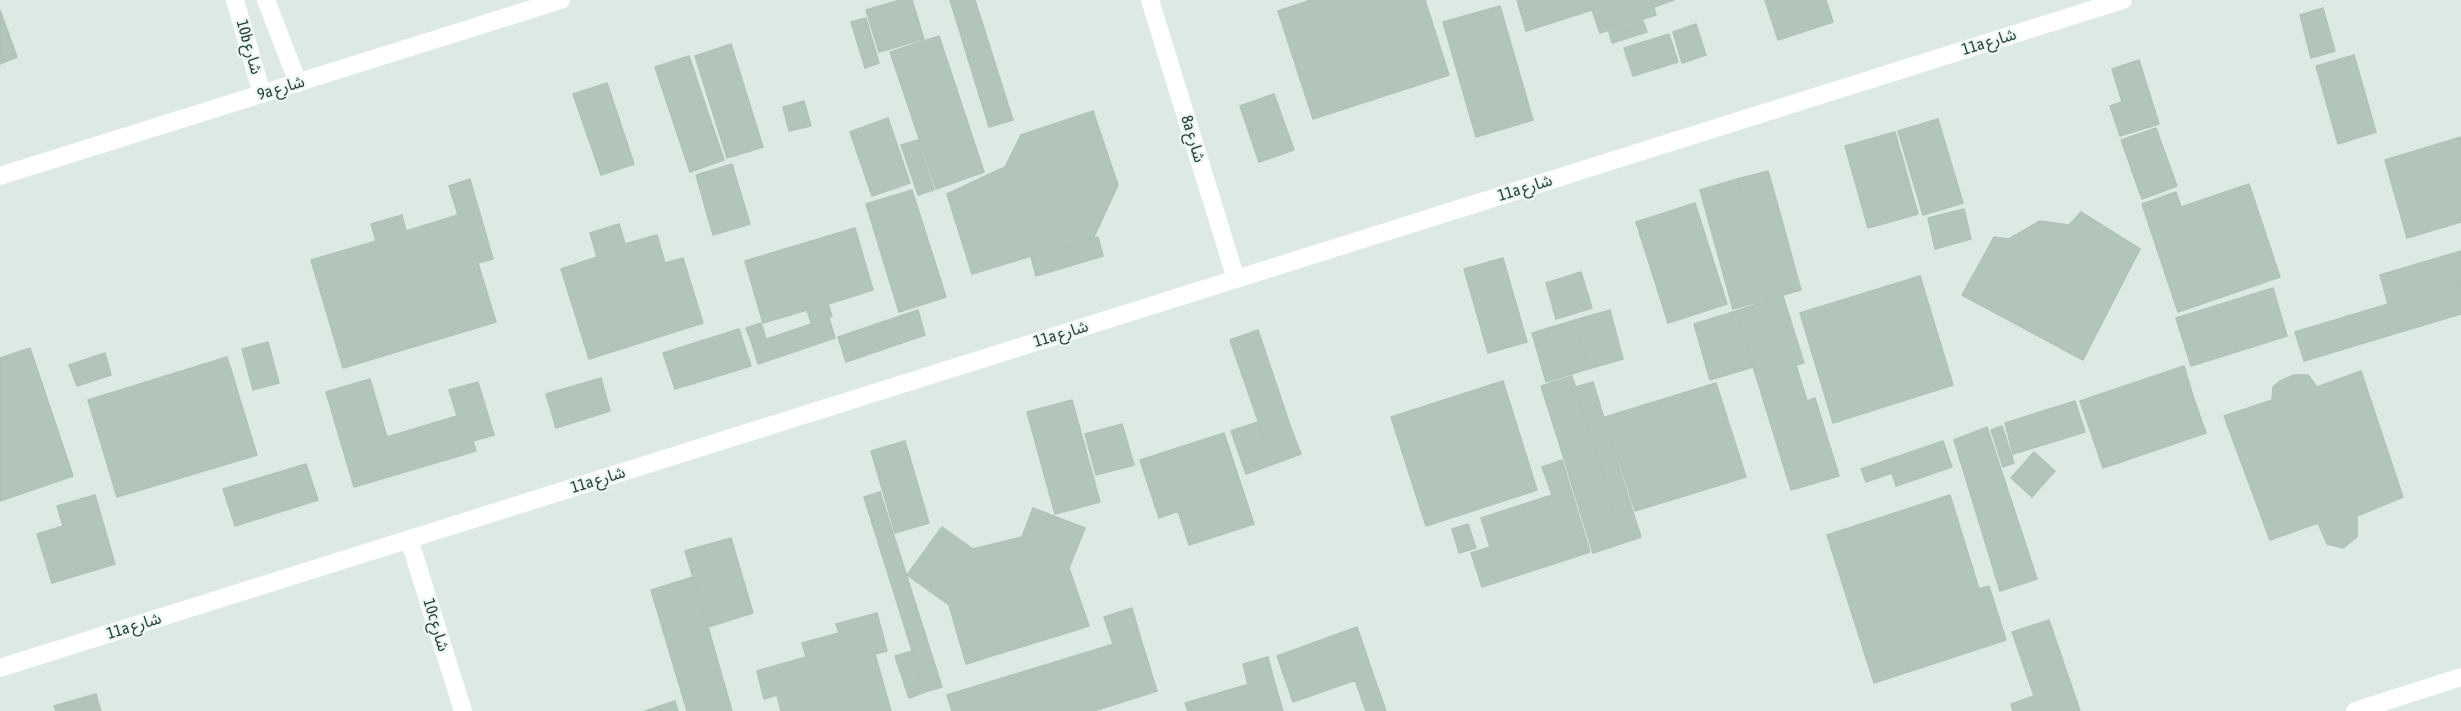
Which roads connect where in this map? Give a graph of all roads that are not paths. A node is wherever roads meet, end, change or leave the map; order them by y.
1 (236, 0) edge
2 (266, 0) edge
3 (561, 0) edge
4 (1150, 0) edge
5 (2123, 0) edge
6 (298, 82) junction
7 (262, 94) junction
8 (0, 176) edge
9 (1236, 279) junction
10 (409, 539) junction
11 (0, 668) edge
12 (2461, 678) edge
13 (462, 711) edge
14 (2355, 711) edge

1 - 7 street, 10b شارع
2 - 6 street, 10b شارع
3 - 6 street, 9a شارع
4 - 9 street, 8a شارع
5 - 9 street, 11a شارع
6 - 7 street, 9a شارع
7 - 8 street, 9a شارع
9 - 10 street, 11a شارع
10 - 11 street, 11a شارع
10 - 13 street, 10c شارع
12 - 14 street

